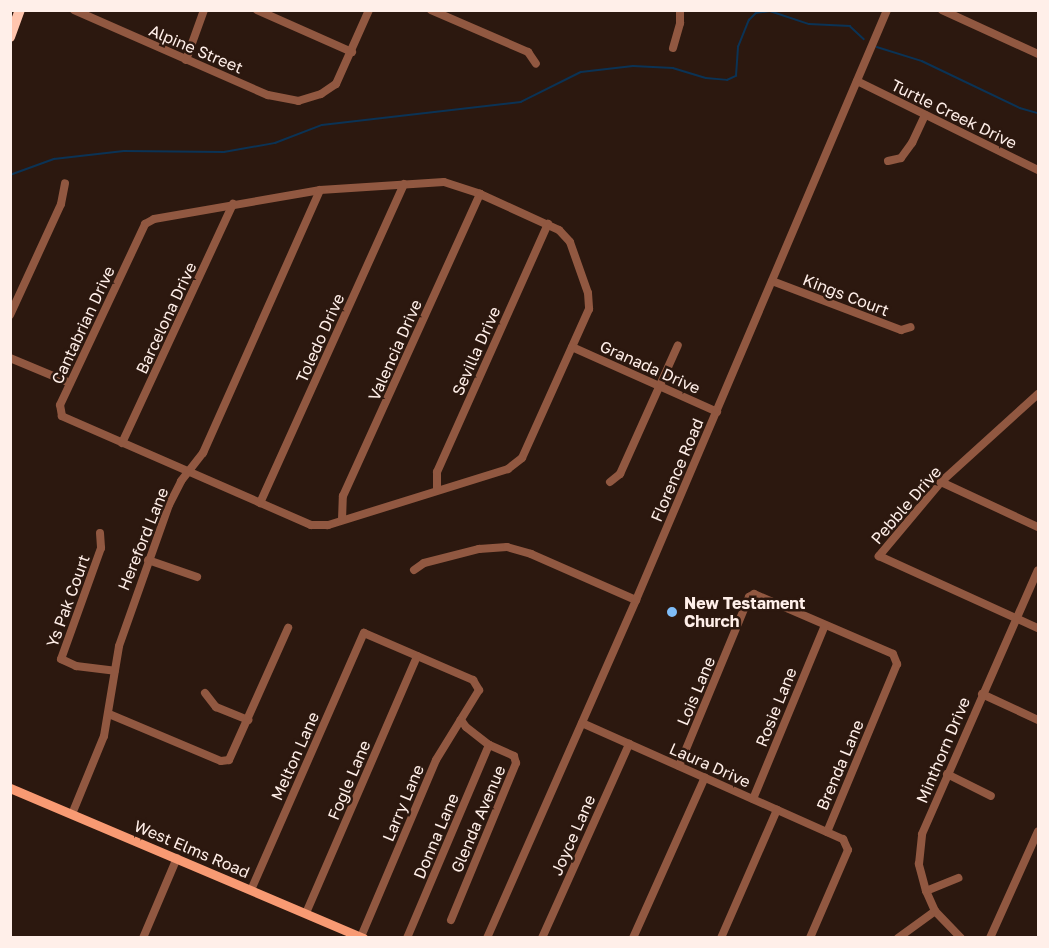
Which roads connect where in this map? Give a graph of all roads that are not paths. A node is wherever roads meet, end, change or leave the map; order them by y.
1 (20, 10) edge
2 (74, 10) edge
3 (204, 10) edge
4 (257, 10) edge
5 (369, 10) edge
6 (431, 10) edge
7 (680, 10) edge
8 (887, 10) edge
9 (942, 10) edge
10 (10, 37) edge
11 (673, 48) dead end
12 (352, 52) junction
13 (1038, 54) edge
14 (186, 60) junction
15 (536, 64) dead end
16 (857, 81) junction
17 (925, 115) junction
18 (888, 161) dead end
19 (1038, 170) edge
20 (65, 183) dead end
21 (404, 184) junction
22 (320, 190) junction
23 (480, 194) junction
24 (233, 204) junction
25 (548, 224) junction
26 (772, 281) junction
27 (10, 315) edge
28 (911, 327) dead end
29 (678, 345) dead end
30 (572, 347) junction
31 (10, 358) edge
32 (70, 383) junction
33 (660, 387) junction
34 (1038, 394) edge
35 (717, 412) junction
36 (122, 443) junction
37 (190, 472) junction
38 (610, 482) dead end
39 (941, 482) junction
40 (437, 490) junction
41 (260, 503) junction
42 (342, 520) junction
43 (1038, 526) edge
44 (100, 533) dead end
45 (148, 560) junction
46 (414, 570) dead end
47 (1038, 570) edge
48 (196, 578) dead end
49 (636, 600) junction
50 (1017, 618) junction
51 (825, 625) junction
52 (288, 628) dead end
53 (1038, 628) edge
54 (417, 656) junction
55 (115, 671) junction
56 (205, 693) dead end
57 (982, 694) junction
58 (109, 714) junction
59 (248, 720) junction
60 (461, 720) junction
61 (1038, 720) edge
62 (582, 723) junction
63 (629, 744) junction
64 (489, 745) junction
65 (679, 766) junction
66 (947, 774) junction
67 (705, 777) junction
68 (10, 788) edge
69 (990, 796) dead end
70 (753, 799) junction
71 (777, 810) junction
72 (72, 814) junction
73 (1038, 831) edge
74 (827, 832) junction
75 (177, 858) junction
76 (958, 878) dead end
77 (251, 890) junction
78 (926, 891) junction
79 (935, 911) junction
80 (306, 913) junction
81 (451, 920) dead end
82 (362, 937) edge
83 (143, 938) edge
84 (406, 938) edge
85 (487, 938) edge
86 (542, 938) edge
87 (633, 938) edge
88 (721, 938) edge
89 (810, 938) edge
90 (898, 938) edge
91 (961, 938) edge
92 (990, 938) edge

1 - 10 highway
2 - 14 street, Alpine Street
3 - 14 street
4 - 12 street
5 - 12 street
6 - 15 street
7 - 11 street
8 - 16 street, Florence Road
9 - 13 street
12 - 14 street, Alpine Street
16 - 17 street, Turtle Creek Drive
16 - 26 street, Florence Road
17 - 18 street
17 - 19 street, Turtle Creek Drive
20 - 27 street
21 - 22 street, Cantabrian Drive
21 - 23 street, Cantabrian Drive
21 - 41 street, Toledo Drive
22 - 24 street, Cantabrian Drive
22 - 37 street, Hereford Lane
23 - 25 street, Cantabrian Drive
23 - 42 street, Valencia Drive
24 - 32 street, Cantabrian Drive
24 - 36 street, Barcelona Drive
25 - 30 street, Cantabrian Drive
25 - 40 street, Sevilla Drive
26 - 28 street, Kings Court
26 - 35 street, Florence Road
29 - 33 street
30 - 33 street, Granada Drive
30 - 40 street, Cantabrian Drive
31 - 32 street
32 - 36 street, Cantabrian Drive
33 - 35 street, Granada Drive
33 - 38 street
34 - 39 street, Pebble Drive
35 - 49 street, Florence Road
36 - 37 street, Cantabrian Drive
37 - 41 street, Cantabrian Drive
37 - 45 street, Hereford Lane
39 - 43 street
39 - 50 street, Pebble Drive
40 - 42 street, Cantabrian Drive
41 - 42 street, Cantabrian Drive
44 - 55 street, Ys Pak Court
45 - 48 street
45 - 55 street, Hereford Lane
46 - 49 street
47 - 50 street, Minthorn Drive
49 - 62 street, Florence Road
50 - 53 street
50 - 57 street, Minthorn Drive
51 - 65 street, Lois Lane
51 - 70 street, Rosie Lane
51 - 74 street, Brenda Lane
52 - 59 street
54 - 60 street, Larry Lane
54 - 77 street, Melton Lane
54 - 80 street, Fogle Lane
55 - 58 street, Hereford Lane
56 - 59 street
57 - 61 street
57 - 66 street, Minthorn Drive
58 - 59 street
58 - 72 street, Hereford Lane
60 - 64 street, Glenda Avenue
60 - 82 street, Larry Lane
62 - 63 street, Laura Drive
62 - 85 street, Florence Road
63 - 65 street, Laura Drive
63 - 86 street, Joyce Lane
64 - 81 street, Glenda Avenue
64 - 84 street, Donna Lane
65 - 67 street, Laura Drive
66 - 69 street
66 - 78 street, Minthorn Drive
67 - 70 street, Laura Drive
67 - 87 street
68 - 72 main road, West Elms Road
70 - 71 street, Laura Drive
71 - 74 street, Laura Drive
71 - 88 street
72 - 75 main road, West Elms Road
73 - 92 street
74 - 89 street, Brenda Lane
75 - 77 main road, West Elms Road
75 - 83 street
76 - 78 street
77 - 80 main road, West Elms Road
78 - 79 street, Minthorn Drive
79 - 90 street
79 - 91 street, Minthorn Drive
80 - 82 main road, West Elms Road

